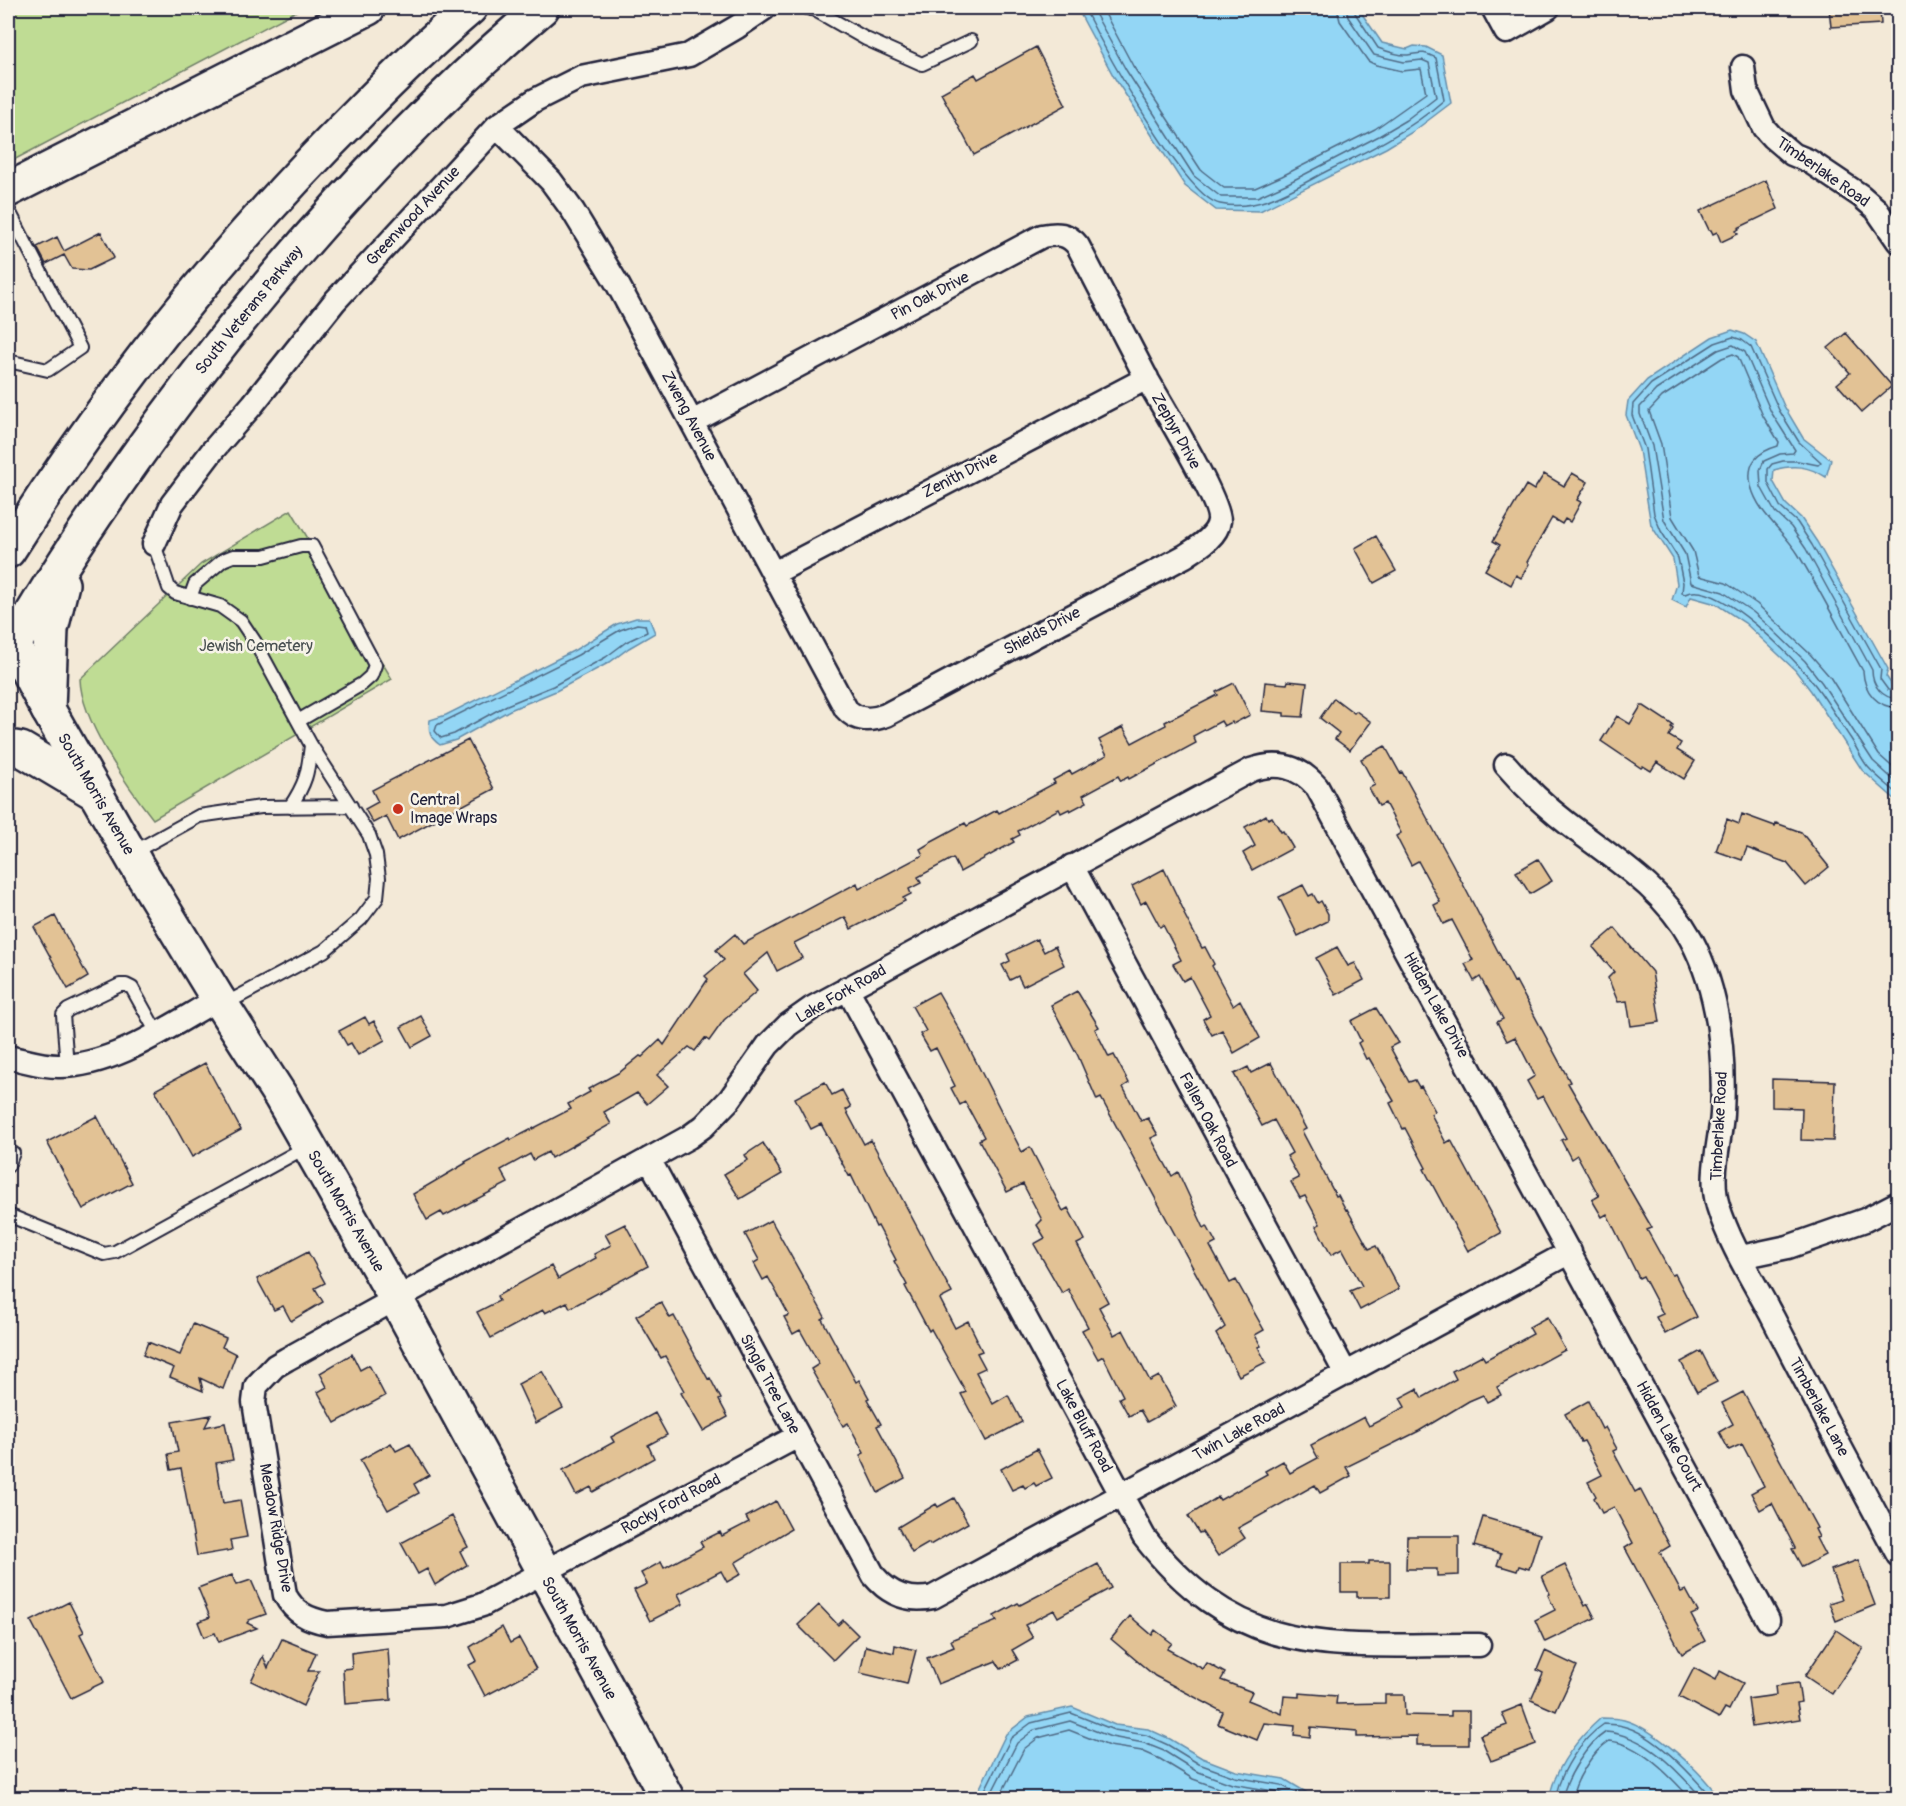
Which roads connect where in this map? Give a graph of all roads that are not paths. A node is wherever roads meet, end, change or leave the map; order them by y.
1 (368, 8) edge
2 (470, 8) edge
3 (542, 8) edge
4 (765, 8) edge
5 (807, 8) edge
6 (1492, 8) edge
7 (1548, 8) edge
8 (971, 41) dead end
9 (1743, 67) dead end
10 (497, 126) junction
11 (8, 190) edge
12 (8, 209) edge
13 (1899, 241) edge
14 (1125, 336) joint
15 (8, 361) edge
16 (1147, 378) junction
17 (692, 422) junction
18 (1216, 528) joint
19 (154, 544) joint
20 (8, 551) edge
21 (68, 557) junction
22 (774, 573) junction
23 (190, 598) junction
24 (9, 645) edge
25 (48, 710) junction
26 (859, 719) joint
27 (298, 721) junction
28 (311, 745) junction
29 (8, 747) edge
30 (1506, 765) dead end
31 (1292, 768) joint
32 (95, 793) junction
33 (351, 806) junction
34 (290, 807) junction
35 (130, 854) junction
36 (1072, 866) junction
37 (847, 988) junction
38 (220, 1003) junction
39 (157, 1033) junction
40 (8, 1057) edge
41 (67, 1066) junction
42 (309, 1145) junction
43 (13, 1153) dead end
44 (649, 1159) junction
45 (8, 1166) edge
46 (1899, 1203) edge
47 (8, 1215) edge
48 (1570, 1252) junction
49 (1741, 1257) junction
50 (395, 1297) junction
51 (1346, 1374) junction
52 (798, 1436) junction
53 (1122, 1496) junction
54 (1899, 1556) edge
55 (544, 1573) junction
56 (904, 1598) joint
57 (1768, 1620) dead end
58 (1479, 1645) dead end
59 (667, 1798) edge

1 - 11 main road
2 - 20 main road
3 - 21 main road, South Veterans Parkway
4 - 10 street, Greenwood Avenue
5 - 8 lane
6 - 7 street
9 - 13 street, Timberlake Road
10 - 17 street, Zweng Avenue
10 - 19 street, Greenwood Avenue
12 - 15 lane
14 - 16 street, Zephyr Drive
14 - 17 street, Pin Oak Drive
16 - 18 street, Zephyr Drive
16 - 22 street, Zenith Drive
17 - 22 street, Zweng Avenue
18 - 26 street, Shields Drive
19 - 23 lane
21 - 24 main road, South Veterans Parkway
21 - 25 main road
22 - 26 street, Zweng Avenue
23 - 27 lane
23 - 27 lane
24 - 25 main road, South Morris Avenue
25 - 32 main road, South Morris Avenue
27 - 28 lane
28 - 33 lane
28 - 34 lane
29 - 32 main road
30 - 49 street, Timberlake Road
31 - 36 street, Lake Fork Road
31 - 48 street, Hidden Lake Drive
32 - 35 main road, South Morris Avenue
33 - 34 lane
33 - 38 lane
34 - 35 lane
35 - 38 main road, South Morris Avenue
36 - 37 street, Lake Fork Road
36 - 51 street, Fallen Oak Road
37 - 44 street, Lake Fork Road
37 - 53 street, Lake Bluff Road
38 - 39 street
38 - 42 main road, South Morris Avenue
39 - 41 street
39 - 41 lane
40 - 41 street
42 - 47 lane
42 - 50 main road, South Morris Avenue
43 - 45 lane
44 - 50 street, Lake Fork Road
44 - 52 street, Single Tree Lane
46 - 49 street
48 - 51 street, Twin Lake Road
48 - 57 street, Hidden Lake Court
49 - 54 street, Timberlake Lane
50 - 55 main road, South Morris Avenue
50 - 55 street, Meadow Ridge Drive
51 - 53 street, Twin Lake Road
52 - 55 street, Rocky Ford Road
52 - 56 street, Single Tree Lane
53 - 56 street, Twin Lake Road
53 - 58 street, Lake Bluff Road
55 - 59 main road, South Morris Avenue

